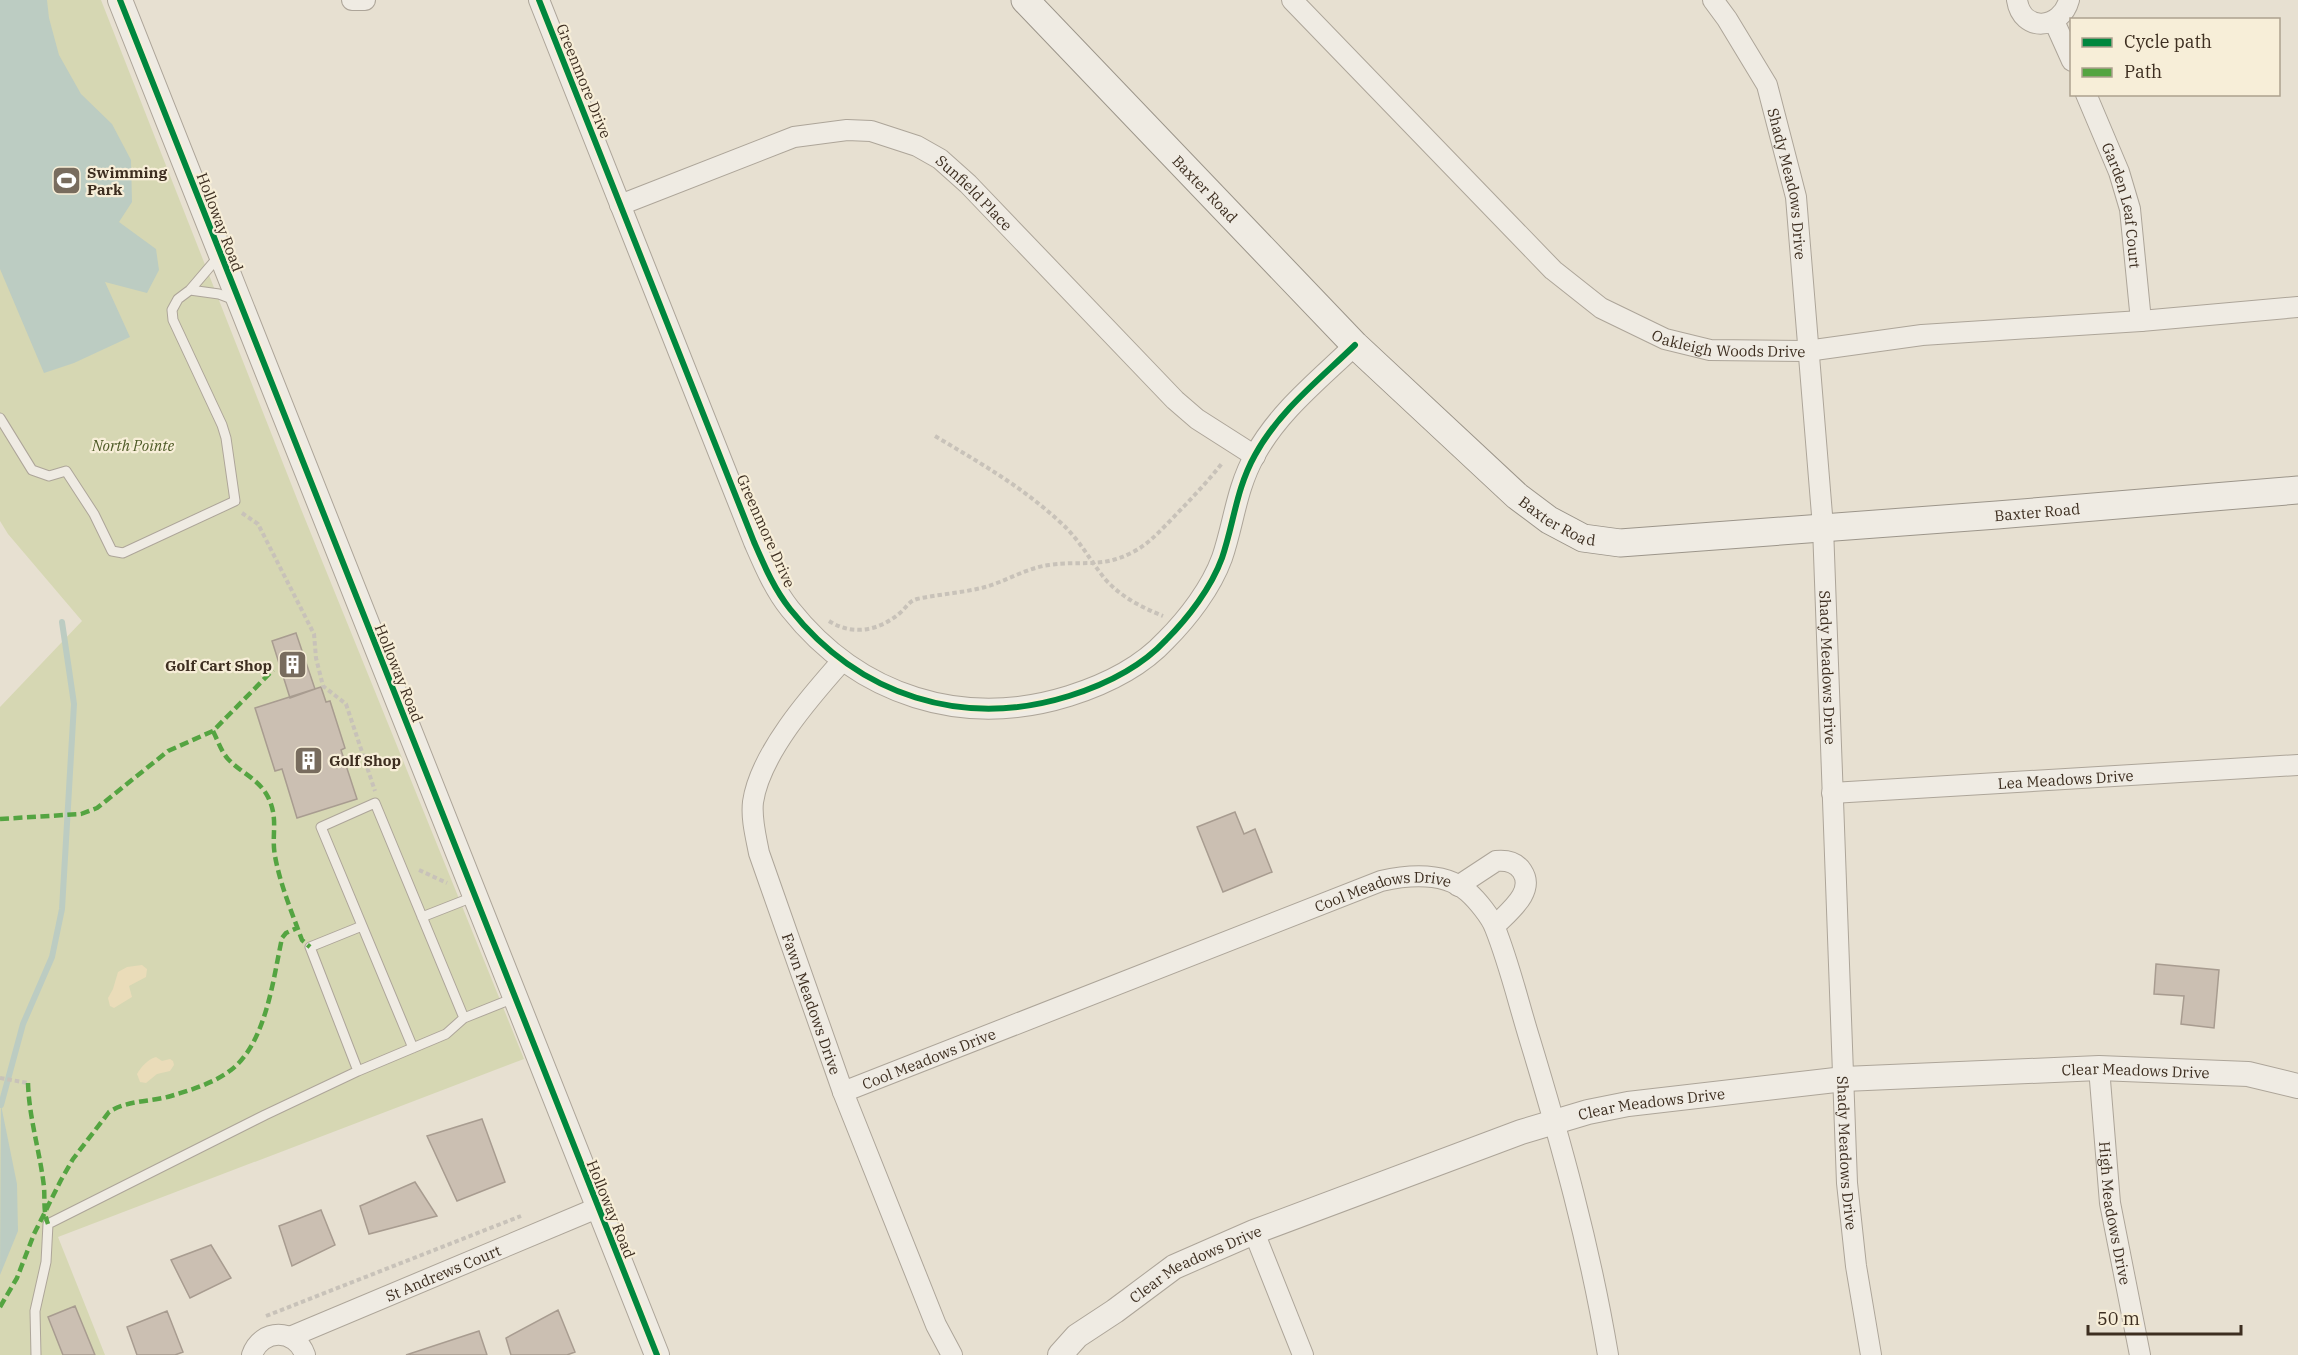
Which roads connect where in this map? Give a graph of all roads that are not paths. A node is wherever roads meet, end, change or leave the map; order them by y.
1 (120, 0) edge
2 (352, 0) edge
3 (365, 0) edge
4 (539, 0) edge
5 (1025, 0) edge
6 (1292, 0) edge
7 (1713, 0) edge
8 (2017, 0) edge
9 (2069, 0) edge
10 (2054, 21) junction
11 (2070, 57) edge
12 (2087, 96) edge
13 (620, 205) junction
14 (220, 254) junction
15 (190, 290) junction
16 (238, 301) junction
17 (2298, 307) edge
18 (2141, 321) junction
19 (1355, 345) junction
20 (1807, 351) junction
21 (0, 418) edge
22 (1255, 456) junction
23 (2298, 490) edge
24 (1822, 527) junction
25 (842, 661) junction
26 (2298, 765) edge
27 (1832, 793) junction
28 (1458, 886) junction
29 (475, 896) junction
30 (422, 917) junction
31 (362, 926) junction
32 (1495, 926) junction
33 (516, 997) junction
34 (464, 1018) junction
35 (413, 1048) junction
36 (2099, 1068) junction
37 (358, 1071) junction
38 (1844, 1079) junction
39 (2298, 1086) edge
40 (843, 1092) junction
41 (1555, 1121) junction
42 (597, 1208) junction
43 (1254, 1232) junction
44 (290, 1336) junction
45 (36, 1355) edge
46 (252, 1355) edge
47 (305, 1355) edge
48 (657, 1355) edge
49 (952, 1355) edge
50 (1060, 1355) edge
51 (1303, 1355) edge
52 (1608, 1355) edge
53 (1871, 1355) edge
54 (2140, 1355) edge

1 - 14 street, Holloway Road
2 - 3 street
4 - 13 street, Greenmore Drive
5 - 19 main road, Baxter Road
6 - 20 street, Oakleigh Woods Drive
7 - 20 street, Shady Meadows Drive
8 - 10 street
9 - 10 street
10 - 11 street
12 - 18 street, Garden Leaf Court
13 - 22 street, Sunfield Place
13 - 25 street, Greenmore Drive
14 - 15 lane
14 - 16 street, Holloway Road
15 - 16 lane
15 - 21 lane
16 - 29 street, Holloway Road
17 - 18 street, Oakleigh Woods Drive
18 - 20 street, Oakleigh Woods Drive
19 - 22 street, Greenmore Drive
19 - 24 main road, Baxter Road
20 - 24 street, Shady Meadows Drive
22 - 25 street, Greenmore Drive
23 - 24 main road, Baxter Road
24 - 27 street, Shady Meadows Drive
25 - 40 street, Fawn Meadows Drive
26 - 27 street, Lea Meadows Drive
27 - 38 street, Shady Meadows Drive
28 - 32 street, Cool Meadows Drive
28 - 32 street
28 - 40 street, Cool Meadows Drive
29 - 30 lane
29 - 33 street, Holloway Road
30 - 31 lane
30 - 34 lane
31 - 35 lane
31 - 37 lane
32 - 41 street, Cool Meadows Drive
33 - 34 lane
33 - 42 street, Holloway Road
34 - 35 lane
35 - 37 lane
36 - 38 street, Clear Meadows Drive
36 - 39 street, Clear Meadows Drive
36 - 54 street, High Meadows Drive
37 - 45 lane
38 - 41 street, Clear Meadows Drive
38 - 53 street, Shady Meadows Drive
40 - 49 street, Fawn Meadows Drive
41 - 43 street, Clear Meadows Drive
41 - 52 street, Cool Meadows Drive
42 - 44 street, St Andrews Court
42 - 48 street, Holloway Road
43 - 50 street, Clear Meadows Drive
43 - 51 street
44 - 46 street, St Andrews Court
44 - 47 street

